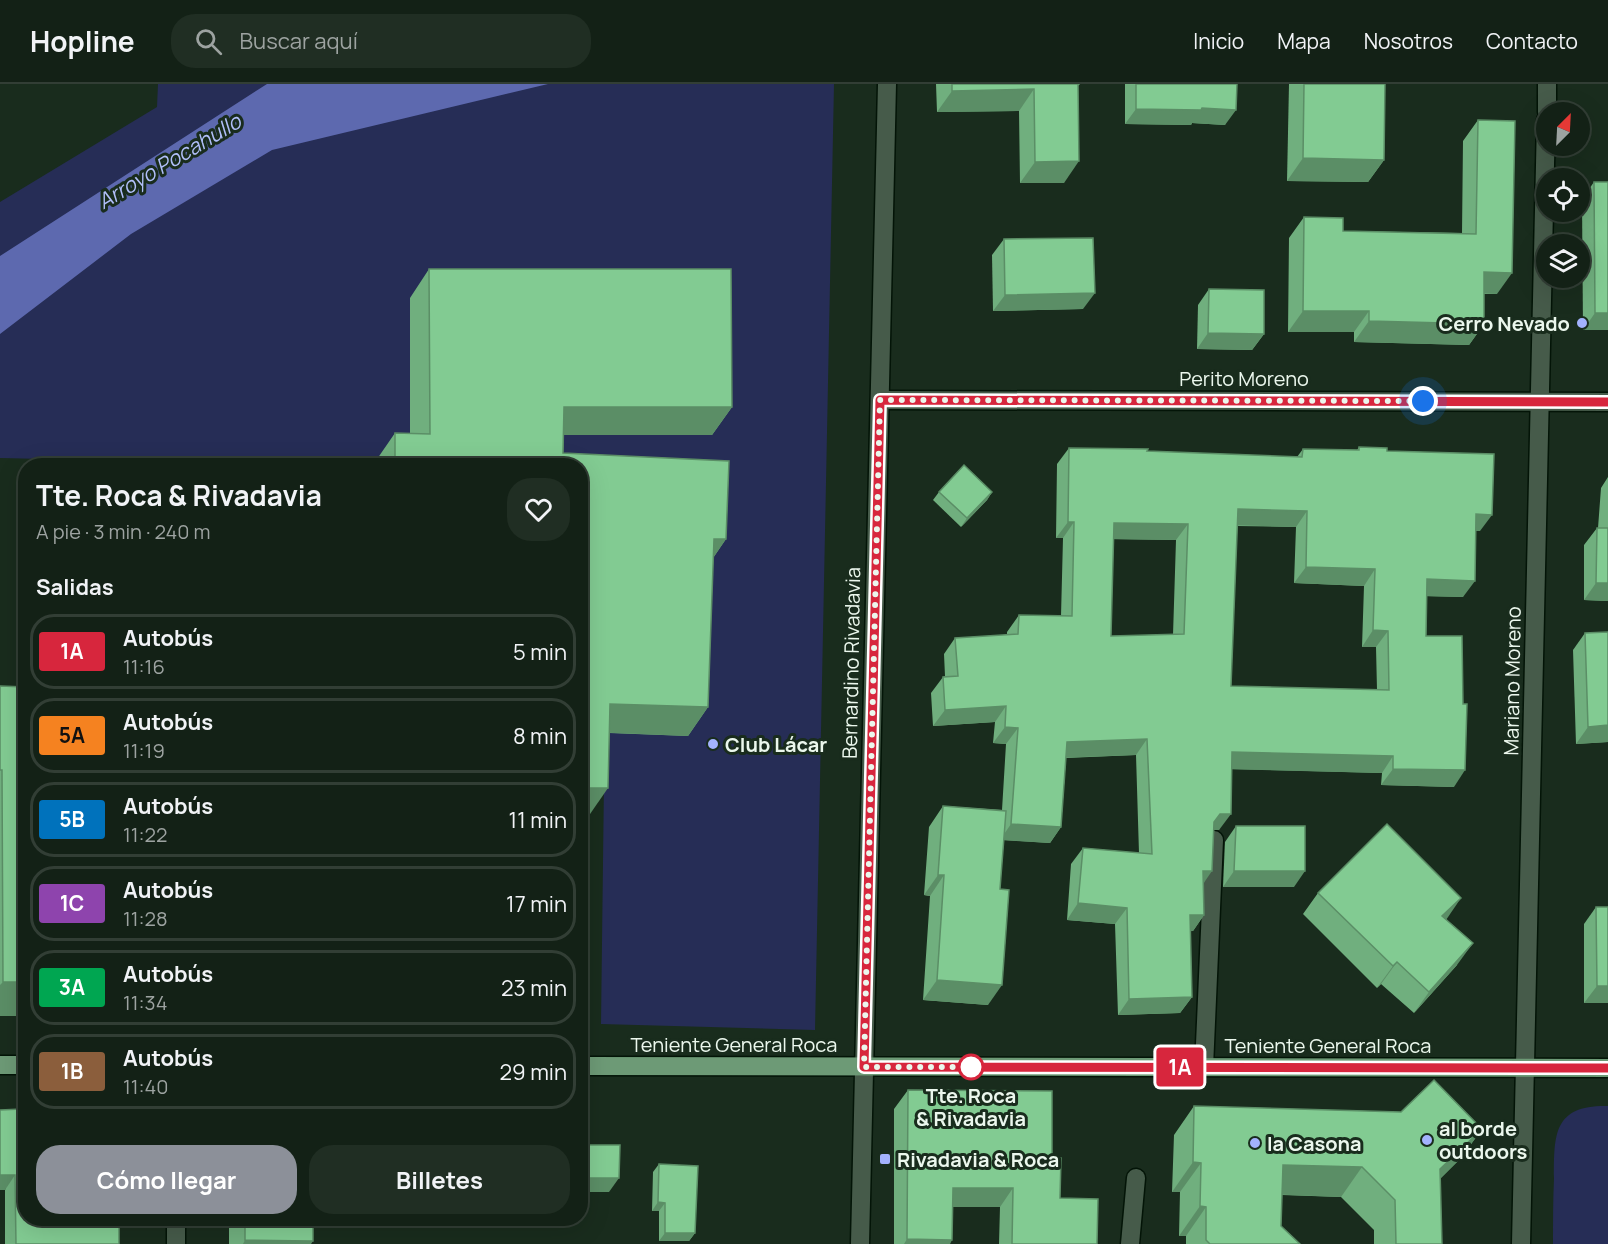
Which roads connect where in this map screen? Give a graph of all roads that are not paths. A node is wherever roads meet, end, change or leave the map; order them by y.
1 (887, 84) edge
2 (1547, 84) edge
3 (1547, 102) edge
4 (1545, 156) edge
5 (880, 400) junction
6 (1541, 401) junction
7 (1608, 402) edge
8 (1214, 840) edge
9 (0, 1065) edge
10 (18, 1065) edge
11 (588, 1066) edge
12 (864, 1067) junction
13 (1204, 1067) junction
14 (1525, 1068) junction
15 (1608, 1068) edge
16 (1136, 1178) dead end
17 (176, 1226) edge
18 (176, 1244) edge
19 (860, 1244) edge
20 (1130, 1244) edge
21 (1521, 1244) edge

1 - 5 street, Bernardino Rivadavia
2 - 3 street
4 - 6 street, Mariano Moreno
5 - 6 street, Perito Moreno
5 - 12 street, Bernardino Rivadavia
6 - 7 street, Perito Moreno
6 - 14 street, Mariano Moreno
8 - 13 street
9 - 10 main road
11 - 12 main road, Teniente General Roca
12 - 13 main road, Teniente General Roca
12 - 19 street, Bernardino Rivadavia
13 - 14 main road, Teniente General Roca
14 - 15 main road, Teniente General Roca
14 - 21 street, Mariano Moreno
16 - 20 street
17 - 18 street

